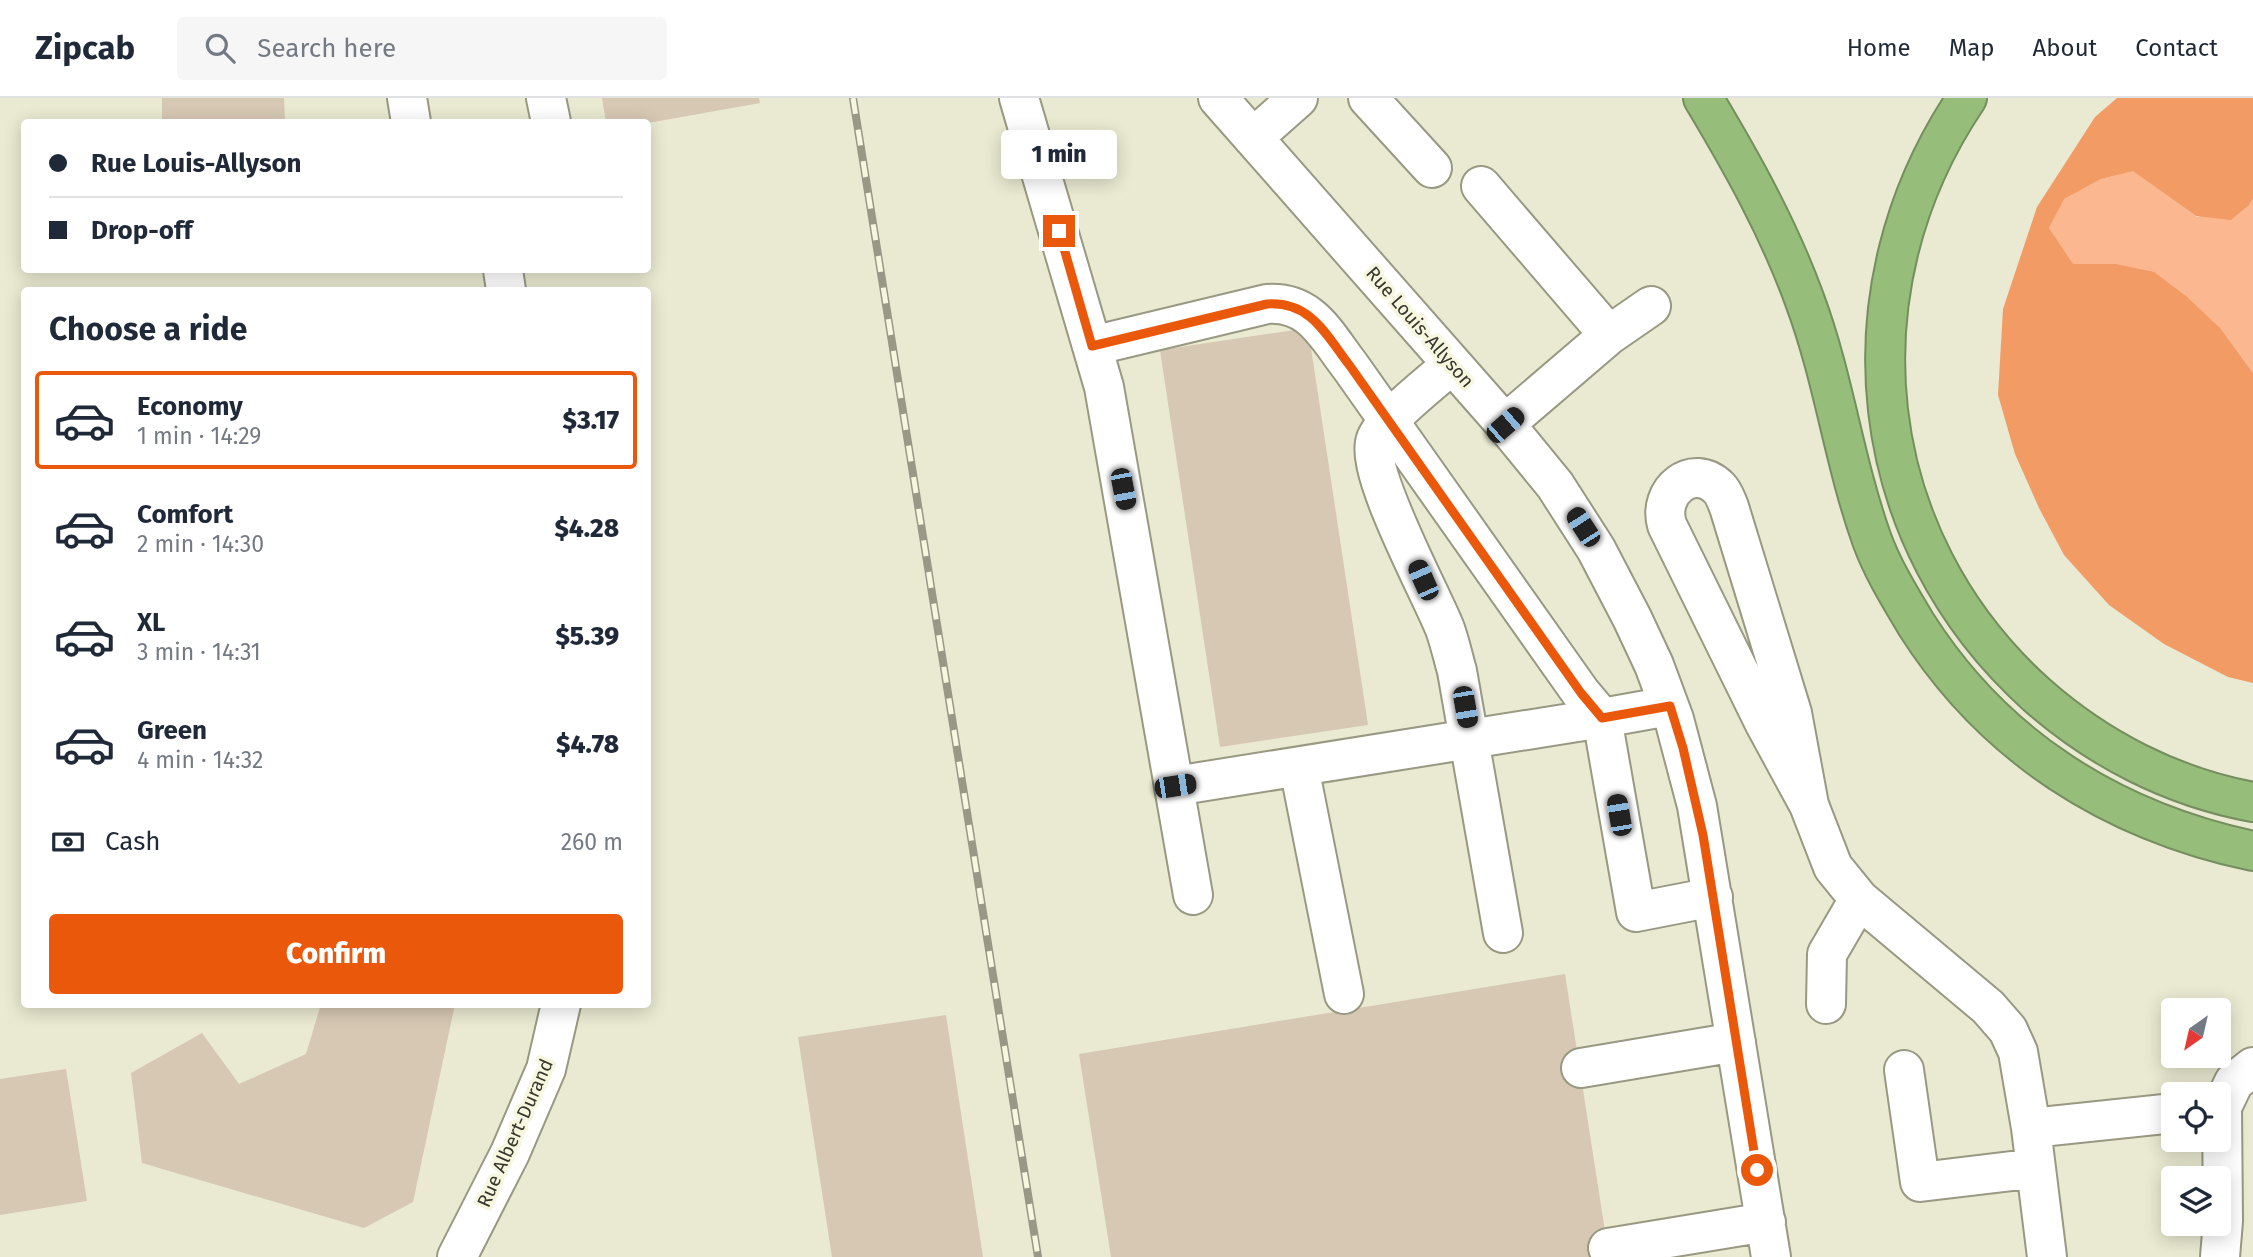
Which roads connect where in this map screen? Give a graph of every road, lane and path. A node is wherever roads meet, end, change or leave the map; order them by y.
1 (407, 98) edge
2 (546, 98) edge
3 (1020, 98) edge
4 (1218, 98) edge
5 (1298, 98) edge
6 (1368, 98) edge
7 (1703, 98) edge
8 (1967, 98) edge
9 (410, 119) edge
10 (550, 119) edge
11 (1253, 138) junction
12 (1432, 168) dead end
13 (1481, 186) dead end
14 (1651, 306) dead end
15 (1609, 335) junction
16 (1092, 346) junction
17 (1452, 364) junction
18 (1389, 421) junction
19 (1505, 425) junction
20 (1670, 706) junction
21 (1602, 718) junction
22 (1470, 740) junction
23 (1299, 767) junction
24 (1175, 786) junction
25 (2253, 802) edge
26 (1808, 805) junction
27 (2253, 851) edge
28 (1193, 895) dead end
29 (1713, 897) junction
30 (1859, 899) junction
31 (1503, 933) dead end
32 (1344, 994) dead end
33 (1826, 1004) dead end
34 (560, 1008) edge
35 (1736, 1042) junction
36 (2253, 1067) edge
37 (1581, 1068) dead end
38 (1904, 1070) dead end
39 (2231, 1088) edge
40 (2161, 1114) edge
41 (2031, 1128) junction
42 (2222, 1152) edge
43 (2036, 1168) junction
44 (1769, 1240) edge
45 (1608, 1248) dead end
46 (2225, 1253) edge
47 (457, 1257) edge
48 (2047, 1257) edge

1 - 9 street
2 - 10 street
3 - 16 street
4 - 11 street, Rue Louis-Allyson
5 - 11 street
6 - 12 street
7 - 27 highway
8 - 25 highway
11 - 17 street, Rue Louis-Allyson
13 - 15 street
14 - 15 street
15 - 19 street
16 - 18 street
16 - 24 street
17 - 18 street
17 - 19 street, Rue Louis-Allyson
18 - 21 street
18 - 22 street
19 - 20 street, Rue Louis-Allyson
20 - 21 street
20 - 29 street, Rue Louis-Allyson
21 - 22 street
21 - 29 street
22 - 23 street
22 - 31 street
23 - 24 street
23 - 32 street
24 - 28 street
26 - 26 street
26 - 30 street
29 - 35 street, Rue Louis-Allyson
30 - 33 street
30 - 41 street
34 - 47 street, Rue Albert-Durand
35 - 37 street
35 - 44 street, Rue Louis-Allyson
36 - 39 street
38 - 43 street
40 - 41 street
41 - 43 street
42 - 46 street
43 - 48 street
44 - 45 street

